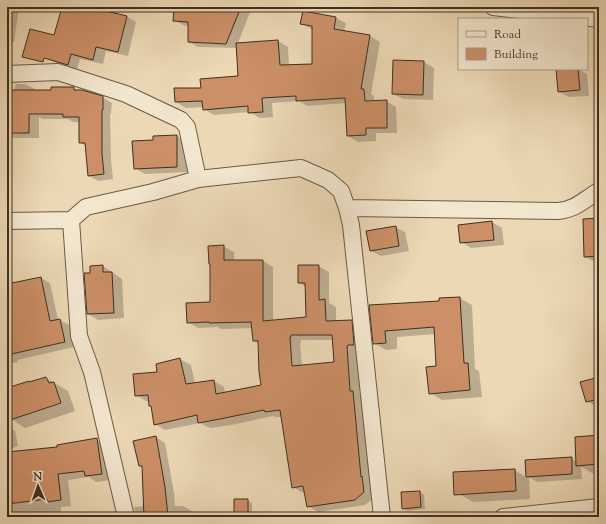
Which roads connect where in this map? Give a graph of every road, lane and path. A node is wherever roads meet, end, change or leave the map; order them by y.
1 (492, 7) edge
2 (599, 19) edge
3 (7, 74) edge
4 (198, 179) junction
5 (599, 191) edge
6 (348, 208) junction
7 (71, 220) junction
8 (7, 221) edge
9 (599, 507) edge
10 (126, 517) edge
11 (382, 517) edge
12 (503, 517) edge

1 - 2 street
3 - 4 street
4 - 6 street
4 - 7 street
5 - 6 street
6 - 11 street
7 - 8 street
7 - 10 street
9 - 12 street

